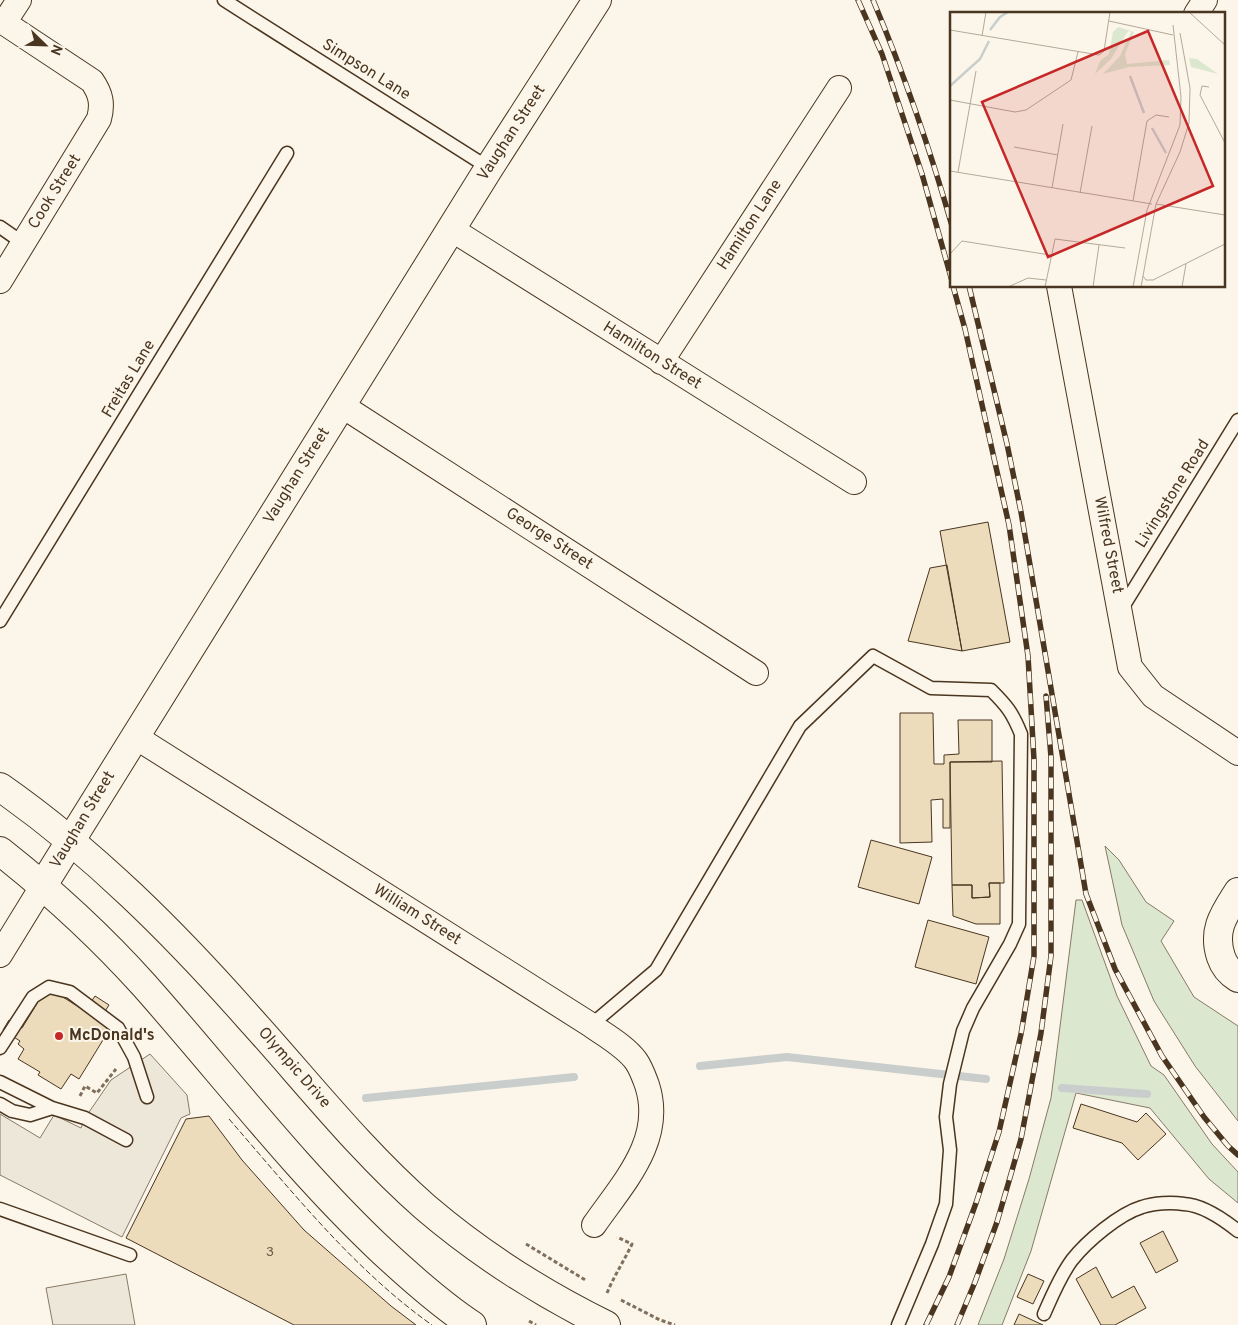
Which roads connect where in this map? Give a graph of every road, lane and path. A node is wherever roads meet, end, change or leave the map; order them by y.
1 (19, 0) edge
2 (224, 0) edge
3 (597, 0) edge
4 (1205, 0) edge
5 (1197, 12) edge
6 (2, 22) edge
7 (839, 88) dead end
8 (287, 153) dead end
9 (489, 168) junction
10 (0, 227) edge
11 (451, 229) junction
12 (23, 243) junction
13 (0, 281) edge
14 (1059, 288) edge
15 (661, 362) junction
16 (341, 406) junction
17 (1238, 420) edge
18 (854, 482) dead end
19 (1121, 610) junction
20 (0, 622) edge
21 (756, 673) dead end
22 (134, 736) junction
23 (1238, 753) edge
24 (0, 787) edge
25 (70, 841) junction
26 (0, 851) edge
27 (43, 885) junction
28 (1238, 892) edge
29 (0, 955) edge
30 (1235, 976) edge
31 (591, 1025) junction
32 (0, 1048) edge
33 (134, 1057) junction
34 (0, 1082) edge
35 (84, 1089) dead end
36 (147, 1097) dead end
37 (0, 1104) edge
38 (52, 1108) junction
39 (126, 1140) dead end
40 (0, 1210) edge
41 (594, 1225) joint
42 (1238, 1231) edge
43 (526, 1244) dead end
44 (130, 1255) dead end
45 (592, 1284) dead end
46 (599, 1289) dead end
47 (616, 1298) dead end
48 (1044, 1314) dead end
49 (529, 1321) dead end
50 (472, 1325) edge
51 (536, 1325) edge
52 (606, 1325) edge
53 (675, 1325) edge
54 (898, 1325) edge

1 - 6 street
2 - 9 lane, Simpson Lane
3 - 9 main road, Vaughan Street
4 - 5 street
6 - 12 street, Cook Street
7 - 15 street, Hamilton Lane
8 - 20 lane, Freitas Lane
9 - 11 main road, Vaughan Street
10 - 12 lane
11 - 15 street, Hamilton Street
11 - 16 main road, Vaughan Street
12 - 13 street, Cook Street
14 - 19 street, Wilfred Street
15 - 18 street, Hamilton Street
16 - 21 street, George Street
16 - 22 main road, Vaughan Street
17 - 19 lane, Livingstone Road
19 - 23 street, Wilfred Street
22 - 25 main road, Vaughan Street
22 - 31 street, William Street
24 - 25 main road, Olympic Drive
25 - 27 main road, Vaughan Street
25 - 52 main road, Olympic Drive
26 - 27 main road
27 - 29 street, Vaughan Street
27 - 50 main road
28 - 30 main road
31 - 41 street, William Street
31 - 54 lane
32 - 33 lane
33 - 35 path
33 - 36 lane
34 - 38 lane
37 - 38 lane
38 - 39 lane
40 - 44 lane
41 - 46 path
42 - 48 lane
43 - 45 path
47 - 53 path
49 - 51 path

